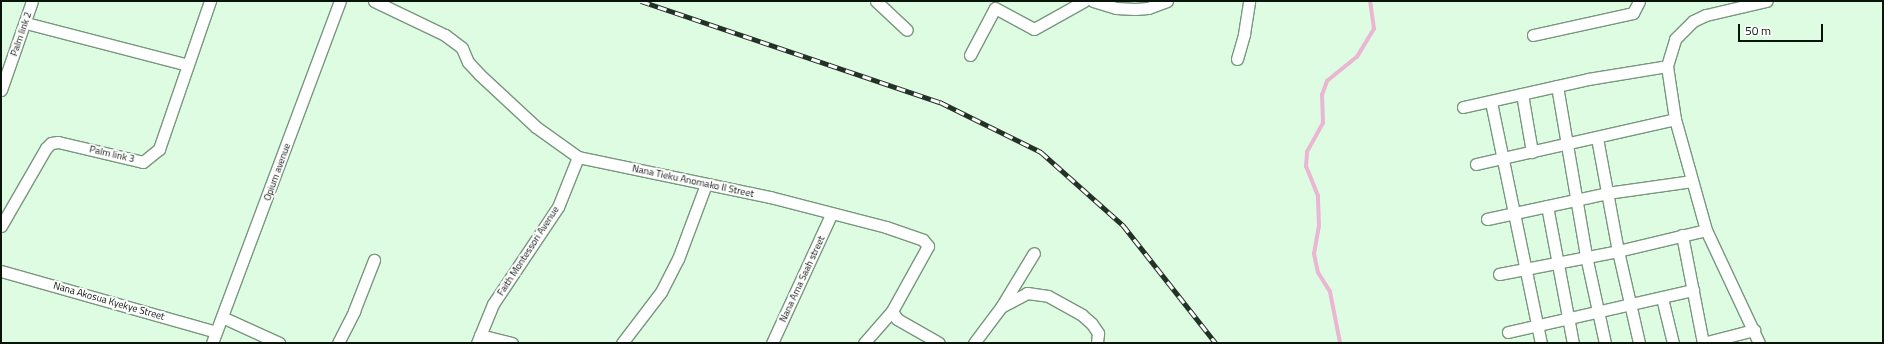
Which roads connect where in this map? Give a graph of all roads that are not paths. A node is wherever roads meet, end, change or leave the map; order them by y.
1 (32, 1) edge
2 (210, 1) edge
3 (340, 1) edge
4 (374, 1) edge
5 (876, 1) edge
6 (1084, 1) edge
7 (1093, 1) edge
8 (1166, 1) edge
9 (1249, 1) edge
10 (1639, 1) edge
11 (1766, 1) edge
12 (26, 23) junction
13 (908, 30) dead end
14 (1533, 35) dead end
15 (970, 55) dead end
16 (1237, 59) dead end
17 (188, 65) junction
18 (1666, 66) junction
19 (1557, 86) junction
20 (1, 90) edge
21 (1522, 94) junction
22 (1491, 102) junction
23 (1463, 107) dead end
24 (1675, 120) junction
25 (1597, 138) junction
26 (1567, 144) junction
27 (1532, 152) junction
28 (578, 157) junction
29 (1503, 158) junction
30 (1476, 164) dead end
31 (1692, 181) junction
32 (706, 184) junction
33 (1607, 193) junction
34 (1576, 200) junction
35 (1548, 206) junction
36 (1515, 213) junction
37 (831, 214) junction
38 (1487, 219) dead end
39 (1, 226) edge
40 (1706, 230) junction
41 (1682, 235) junction
42 (1618, 251) junction
43 (1034, 253) dead end
44 (1586, 256) junction
45 (374, 260) dead end
46 (1557, 263) junction
47 (1526, 268) junction
48 (1, 271) edge
49 (1499, 274) dead end
50 (1693, 290) junction
51 (1662, 298) junction
52 (1630, 305) junction
53 (1001, 307) junction
54 (892, 311) junction
55 (1599, 312) junction
56 (222, 317) junction
57 (1568, 319) junction
58 (1537, 326) junction
59 (1754, 330) junction
60 (216, 332) junction
61 (1508, 332) dead end
62 (478, 339) edge
63 (212, 343) edge
64 (279, 343) edge
65 (338, 343) edge
66 (512, 343) edge
67 (622, 343) edge
68 (772, 343) edge
69 (864, 343) edge
70 (939, 343) edge
71 (974, 343) edge
72 (1097, 343) edge
73 (1540, 343) edge
74 (1573, 343) edge
75 (1605, 343) edge
76 (1639, 343) edge
77 (1673, 343) edge
78 (1703, 343) edge
79 (1760, 343) edge

1 - 12 street, Palm link 2
2 - 17 street, Palm link 3
3 - 56 street, Opium avenue
4 - 28 street, Nana Tieku Anomako II Street
5 - 13 street
6 - 15 street
7 - 8 street
9 - 16 street
10 - 14 street
11 - 18 street
12 - 17 street
12 - 20 street, Palm link 2
17 - 39 street, Palm link 3
18 - 19 street
18 - 24 street
19 - 21 street
19 - 26 street
21 - 22 street
21 - 27 street
22 - 23 street
22 - 29 street
24 - 25 street
24 - 31 street
25 - 26 street
25 - 33 street
26 - 27 street
26 - 34 street
27 - 29 street
28 - 32 street, Nana Tieku Anomako II Street
28 - 62 street, Faith Montessori Avenue
29 - 30 street
29 - 36 street
31 - 33 street
31 - 40 street
32 - 37 street, Nana Tieku Anomako II Street
32 - 67 street
33 - 34 street
33 - 42 street
34 - 35 street
34 - 44 street
35 - 36 street
35 - 46 street
36 - 38 street
36 - 47 street
37 - 54 street, Nana Tieku Anomako II Street
37 - 68 street, Nana Ama Saah street
40 - 41 street
40 - 59 street
41 - 42 street
41 - 50 street
42 - 44 street
42 - 52 street
43 - 53 street
44 - 46 street
44 - 55 street
45 - 65 street
46 - 47 street
46 - 57 street
47 - 49 street
47 - 58 street
48 - 60 street, Nana Akosua Kyekye Street
50 - 51 street
50 - 78 street
51 - 52 street
51 - 77 street
52 - 55 street
52 - 76 street
53 - 71 street
53 - 72 street
54 - 69 street
54 - 70 street
55 - 57 street
55 - 75 street
56 - 60 street, Opium avenue
56 - 64 street
57 - 58 street
57 - 74 street
58 - 61 street
58 - 73 street
59 - 78 street
59 - 79 street
60 - 63 street, Opium avenue
62 - 66 street

